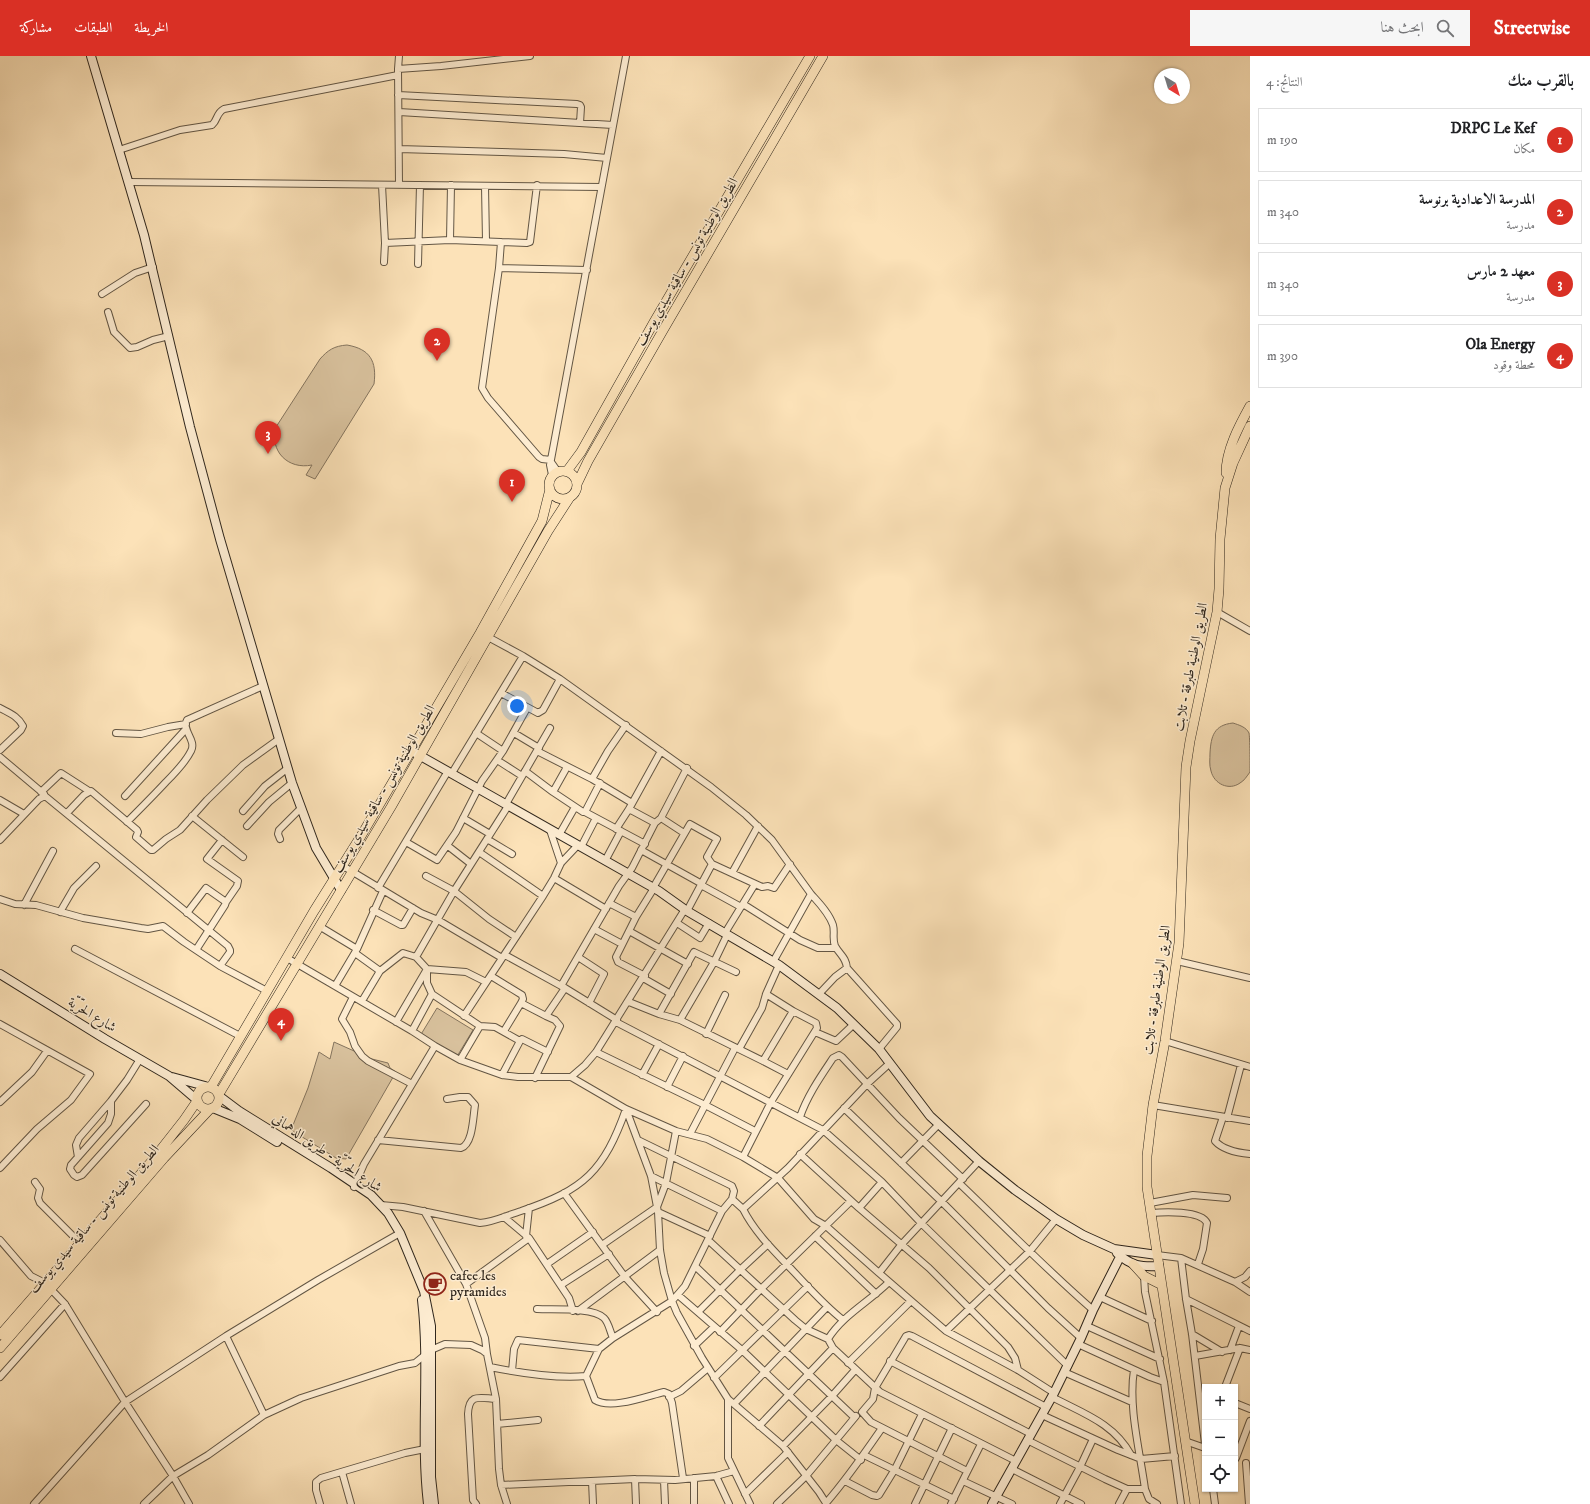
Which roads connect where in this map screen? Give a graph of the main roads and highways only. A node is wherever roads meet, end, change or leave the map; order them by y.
1 (810, 56) edge
2 (823, 56) edge
3 (1250, 406) edge
4 (1250, 426) edge
5 (559, 473) junction
6 (1227, 478) junction
7 (577, 484) junction
8 (550, 489) junction
9 (570, 497) junction
10 (208, 1087) junction
11 (219, 1095) junction
12 (197, 1101) junction
13 (212, 1108) junction
14 (1133, 1264) road end
15 (1162, 1285) junction
16 (49, 1286) junction
17 (0, 1335) edge
18 (0, 1348) edge
19 (1195, 1504) edge

1 - 5 main road, الطريق الوطنية تونس - ساقية سيدي يوسف
2 - 7 main road, الطريق الوطنية تونس - ساقية سيدي يوسف
3 - 6 main road, الطريق الوطنية طبرقة - تلابت
4 - 6 main road, الطريق الوطنية طبرقة - تلابت
5 - 7 main road
5 - 8 main road
6 - 15 main road, الطريق الوطنية طبرقة - تلابت
7 - 9 main road
8 - 9 main road
8 - 10 main road, الطريق الوطنية تونس - ساقية سيدي يوسف
9 - 11 main road, الطريق الوطنية تونس - ساقية سيدي يوسف
10 - 11 main road
10 - 12 main road
11 - 13 main road
12 - 13 main road
12 - 16 main road, الطريق الوطنية تونس - ساقية سيدي يوسف
13 - 16 main road, الطريق الوطنية تونس - ساقية سيدي يوسف
14 - 15 main road
15 - 19 main road, الطريق الوطنية طبرقة - تلابت
16 - 17 main road, الطريق الوطنية تونس - ساقية سيدي يوسف
16 - 18 main road, الطريق الوطنية تونس - ساقية سيدي يوسف

